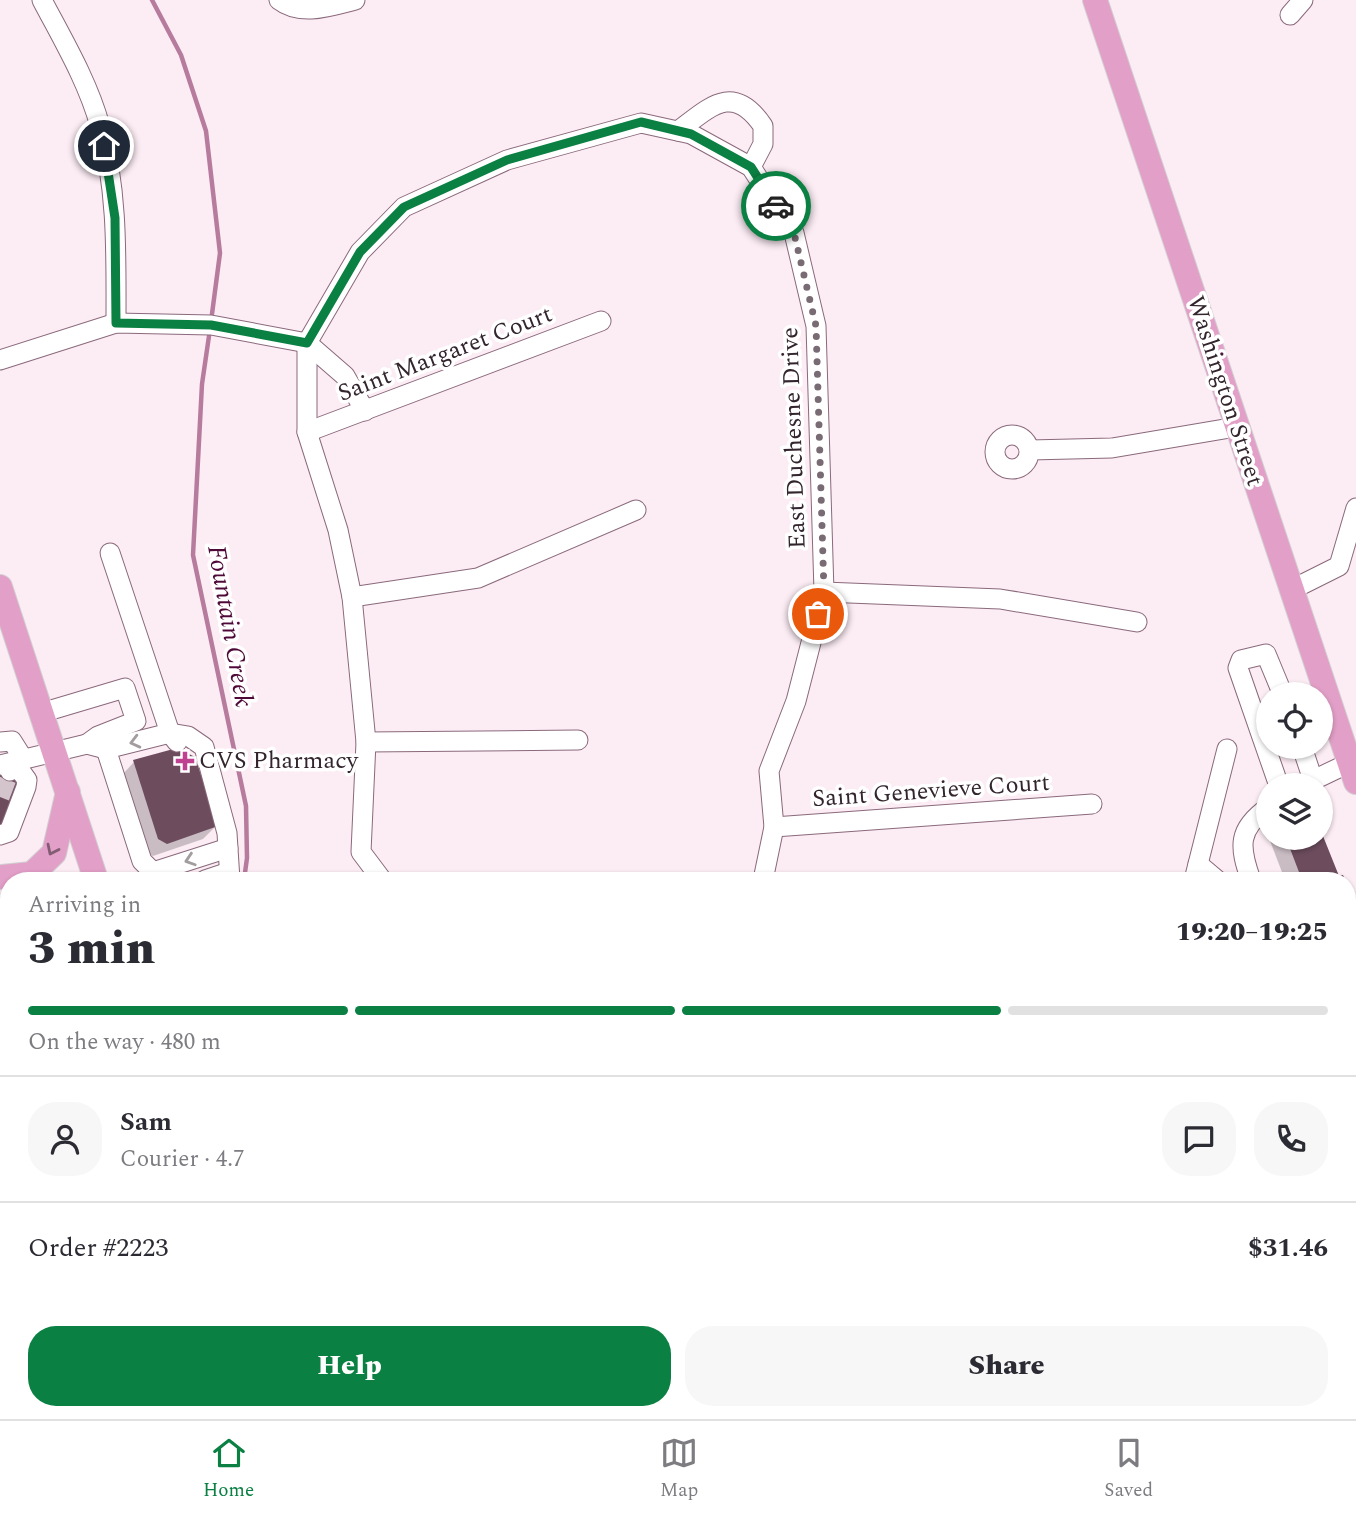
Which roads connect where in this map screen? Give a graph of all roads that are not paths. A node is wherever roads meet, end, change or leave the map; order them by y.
1 (42, 0) edge
2 (355, 0) edge
3 (1096, 0) edge
4 (283, 3) edge
5 (678, 131) junction
6 (751, 167) junction
7 (601, 321) dead end
8 (116, 323) junction
9 (307, 343) junction
10 (0, 360) edge
11 (365, 411) junction
12 (1236, 427) junction
13 (306, 432) junction
14 (1030, 450) dead end
15 (1356, 508) edge
16 (636, 510) dead end
17 (110, 554) dead end
18 (0, 587) edge
19 (1291, 590) junction
20 (824, 592) junction
21 (352, 597) junction
22 (1137, 622) dead end
23 (1278, 682) edge
24 (41, 713) junction
25 (1256, 720) edge
26 (170, 733) junction
27 (578, 740) dead end
28 (0, 742) edge
29 (366, 742) junction
30 (97, 747) junction
31 (1227, 749) dead end
32 (54, 752) junction
33 (11, 766) edge
34 (1353, 773) edge
35 (1333, 777) edge
36 (68, 791) junction
37 (1092, 804) dead end
38 (1256, 818) edge
39 (774, 827) junction
40 (0, 835) edge
41 (228, 848) junction
42 (34, 872) edge
43 (93, 872) edge
44 (153, 872) edge
45 (167, 872) edge
46 (230, 872) edge
47 (376, 872) edge
48 (764, 872) edge
49 (1196, 872) edge
50 (1248, 872) edge

1 - 8 street
2 - 4 street
3 - 12 main road, Washington Street
5 - 6 street
5 - 6 street
5 - 9 street
6 - 20 street, East Duchesne Drive
7 - 11 street, Saint Margaret Court
8 - 9 street
8 - 10 street
9 - 11 street
9 - 13 street
11 - 13 street, Saint Margaret Court
12 - 14 street
12 - 19 main road, Washington Street
13 - 21 street
15 - 19 street
16 - 21 street
17 - 26 street
18 - 24 main road
19 - 34 main road, Washington Street
20 - 22 street
20 - 39 street, East Duchesne Drive
21 - 29 street
23 - 25 street
24 - 30 street
24 - 32 main road
26 -> 30 street
26 - 41 street
27 - 29 street
28 - 33 street
29 - 47 street
30 - 32 street
30 - 44 street
31 - 49 street
32 - 33 street
32 - 36 main road
33 - 40 street
34 - 35 street
36 -> 42 main road
36 - 43 main road
37 - 39 street, Saint Genevieve Court
38 - 50 street
39 - 48 street, East Duchesne Drive
41 -> 45 street
41 - 46 street

